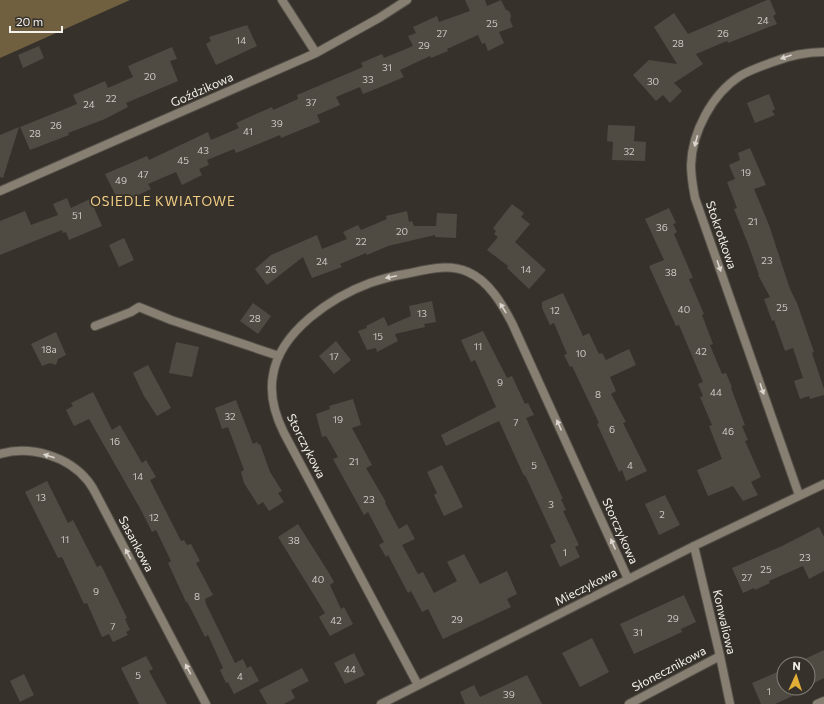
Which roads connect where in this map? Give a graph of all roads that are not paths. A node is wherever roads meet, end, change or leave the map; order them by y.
1 (282, 0) edge
2 (407, 0) edge
3 (824, 52) edge
4 (316, 53) junction
5 (0, 191) edge
6 (95, 326) dead end
7 (279, 356) junction
8 (0, 454) edge
9 (824, 484) edge
10 (799, 495) junction
11 (694, 546) junction
12 (628, 579) junction
13 (720, 656) junction
14 (418, 685) junction
15 (824, 701) edge
16 (206, 704) edge
17 (381, 704) edge
18 (629, 704) edge
19 (730, 704) edge
20 (817, 704) edge

1 - 4 street
2 - 4 street, Goździkowa
3 -> 10 street, Stokrotkowa
4 - 5 street, Goździkowa
6 - 7 street
12 -> 7 street, Storczykowa
7 - 14 street, Storczykowa
16 -> 8 street, Sasankowa
9 - 10 street, Mieczykowa
10 - 11 street, Mieczykowa
11 - 12 street, Mieczykowa
11 - 13 street, Konwaliowa
12 - 14 street, Mieczykowa
13 - 18 street, Słonecznikowa
13 - 19 street, Konwaliowa
14 - 17 street, Mieczykowa
15 - 20 street

